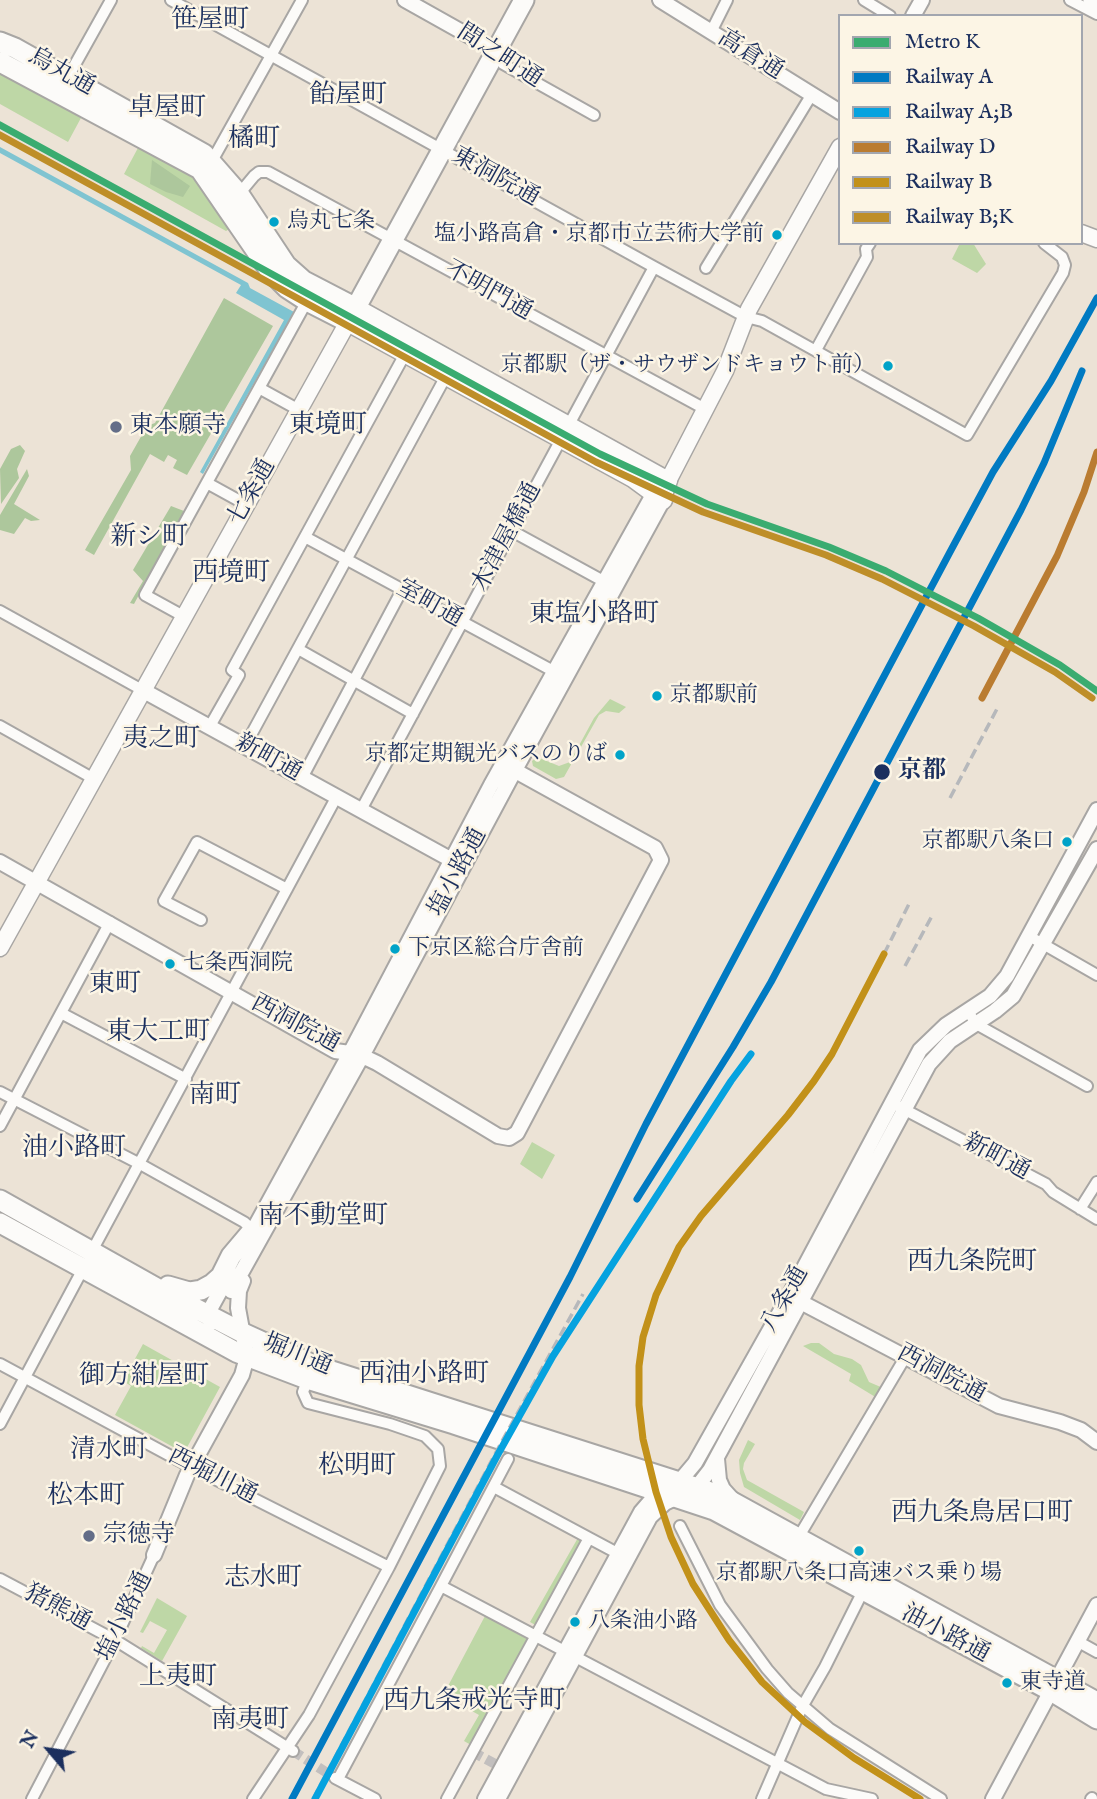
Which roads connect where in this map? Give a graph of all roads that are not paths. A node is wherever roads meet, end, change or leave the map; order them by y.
1 (111, 0) edge
2 (171, 0) edge
3 (302, 0) edge
4 (405, 0) edge
5 (524, 0) edge
6 (660, 0) edge
7 (727, 0) edge
8 (864, 0) edge
9 (1070, 0) edge
10 (887, 14) edge
11 (1097, 14) edge
12 (711, 32) junction
13 (5, 42) edge
14 (496, 51) junction
15 (272, 55) junction
16 (0, 62) edge
17 (64, 85) junction
18 (812, 94) junction
19 (838, 111) edge
20 (594, 115) dead end
21 (443, 149) junction
22 (838, 151) edge
23 (210, 169) junction
24 (239, 194) junction
25 (393, 240) junction
26 (869, 245) edge
27 (1047, 245) edge
28 (654, 267) junction
29 (694, 288) junction
30 (307, 301) junction
31 (352, 315) junction
32 (746, 317) junction
33 (816, 350) junction
34 (405, 354) junction
35 (606, 357) junction
36 (446, 376) junction
37 (259, 388) junction
38 (705, 409) junction
39 (299, 410) junction
40 (565, 433) junction
41 (668, 481) junction
42 (207, 483) junction
43 (658, 497) junction
44 (247, 505) junction
45 (510, 530) junction
46 (305, 537) junction
47 (346, 560) junction
48 (605, 582) junction
49 (402, 590) junction
50 (0, 611) edge
51 (185, 617) junction
52 (463, 624) junction
53 (298, 649) junction
54 (555, 671) junction
55 (353, 680) junction
56 (144, 691) junction
57 (413, 714) junction
58 (0, 726) edge
59 (210, 726) junction
60 (245, 746) junction
61 (509, 767) junction
62 (302, 778) junction
63 (94, 779) junction
64 (337, 796) junction
65 (361, 810) junction
66 (1097, 810) edge
67 (1097, 849) edge
68 (0, 862) edge
69 (457, 863) junction
70 (37, 882) junction
71 (287, 889) junction
72 (201, 920) dead end
73 (110, 922) junction
74 (1029, 936) junction
75 (1044, 945) junction
76 (0, 948) edge
77 (1097, 975) edge
78 (233, 992) junction
79 (61, 1013) junction
80 (972, 1018) junction
81 (355, 1054) junction
82 (186, 1079) junction
83 (1087, 1086) dead end
84 (0, 1092) edge
85 (14, 1099) junction
86 (898, 1106) junction
87 (0, 1126) edge
88 (140, 1164) junction
89 (1097, 1182) edge
90 (0, 1200) edge
91 (1080, 1209) junction
92 (1097, 1219) edge
93 (0, 1223) edge
94 (257, 1234) junction
95 (88, 1259) junction
96 (795, 1299) junction
97 (210, 1325) junction
98 (243, 1333) junction
99 (269, 1345) junction
100 (906, 1356) junction
101 (247, 1357) junction
102 (0, 1364) edge
103 (310, 1372) junction
104 (25, 1377) junction
105 (0, 1424) edge
106 (1097, 1442) edge
107 (717, 1458) junction
108 (508, 1459) dead end
109 (191, 1468) junction
110 (495, 1487) junction
111 (679, 1490) junction
112 (738, 1504) junction
113 (680, 1527) dead end
114 (589, 1538) junction
115 (798, 1538) junction
116 (619, 1554) junction
117 (155, 1555) joint
118 (389, 1567) junction
119 (0, 1579) edge
120 (441, 1586) junction
121 (863, 1591) junction
122 (1097, 1605) edge
123 (536, 1637) junction
124 (116, 1640) junction
125 (1077, 1641) junction
126 (1097, 1652) edge
127 (570, 1655) junction
128 (1054, 1685) junction
129 (1097, 1702) edge
130 (802, 1707) junction
131 (1097, 1718) edge
132 (290, 1750) junction
133 (778, 1763) junction
134 (32, 1799) edge
135 (253, 1799) edge
136 (375, 1799) edge
137 (447, 1799) edge
138 (485, 1799) edge
139 (498, 1799) edge
140 (762, 1799) edge
141 (872, 1799) edge
142 (941, 1799) edge
143 (993, 1799) edge

1 - 17 street
2 - 15 street, 東洞院通
3 - 15 street
4 - 14 street, 間之町通
5 - 14 highway, 七条通
6 - 12 street, 高倉通
7 - 12 street
8 - 10 street
9 - 11 street
12 - 18 street, 高倉通
13 - 17 highway, 烏丸通
14 - 20 street, 間之町通
14 - 21 highway, 七条通
15 - 21 street, 東洞院通
15 - 23 street
16 - 17 highway, 烏丸通
17 - 23 highway, 烏丸通
18 - 19 street, 高倉通
18 - 29 street
21 - 25 highway, 七条通
21 - 28 street, 東洞院通
22 - 32 main road, 塩小路通
23 - 24 highway, 烏丸通
23 - 30 highway, 烏丸通
24 - 25 street, 不明門通
24 - 31 highway, 烏丸通
25 - 31 highway, 七条通
25 - 35 street, 不明門通
26 - 33 street
27 - 33 street, 東洞院通
28 - 29 street, 東洞院通
28 - 35 street, 木津屋橋通
29 - 32 street, 東洞院通
30 - 31 highway, 烏丸通
30 - 37 street
31 - 34 main road, 烏丸通
31 - 39 main road, 七条通
31 - 40 main road, 烏丸通
32 - 33 street, 東洞院通
32 - 38 main road, 塩小路通
34 - 36 main road, 烏丸通
34 - 46 street
35 - 38 street, 不明門通
35 - 40 street, 木津屋橋通
36 - 40 main road, 烏丸通
36 - 47 street
37 - 39 street
37 - 42 street
38 - 41 main road, 塩小路通
39 - 44 main road, 七条通
40 - 41 main road, 烏丸通
40 - 43 main road, 烏丸通
40 - 45 street, 木津屋橋通
41 - 43 main road, 塩小路通
42 - 44 street
42 - 51 street
43 - 48 street, 塩小路通
43 - 61 street, 塩小路通
44 - 51 main road, 七条通
45 - 48 street
45 - 52 street, 木津屋橋通
46 - 47 street, 室町通
46 - 59 street
47 - 49 street, 室町通
47 - 53 street
48 - 54 street, 塩小路通
49 - 52 street, 室町通
49 - 55 street
50 - 56 street, 新町通
51 - 56 main road, 七条通
52 - 54 street, 室町通
52 - 57 street, 木津屋橋通
53 - 55 street
53 - 60 street
54 - 61 street, 塩小路通
55 - 57 street
55 - 62 street
56 - 59 street, 新町通
56 - 63 main road, 七条通
57 - 65 street, 木津屋橋通
58 - 63 street
59 - 60 street, 新町通
60 - 62 street, 新町通
61 - 69 street, 塩小路通
61 - 81 street, 西洞院通
62 - 64 street, 新町通
63 - 70 main road, 七条通
64 - 65 street, 新町通
64 - 71 street
65 - 69 street, 新町通
66 - 74 street, 八条通
67 - 75 street, 八条通
68 - 70 street, 西洞院通
69 - 81 street, 塩小路通
70 - 73 street, 西洞院通
70 - 76 main road, 七条通
71 - 72 street
71 - 78 street
73 - 78 street, 西洞院通
73 - 79 street
74 - 75 street
74 - 80 street, 八条通
75 - 77 street
75 - 80 street, 八条通
78 - 81 street, 西洞院通
78 - 82 street
79 - 82 street
79 - 85 street
80 - 83 street
80 - 86 street, 八条通
81 - 94 street, 塩小路通
82 - 88 street
84 - 85 street
85 - 87 street
85 - 88 street
86 - 91 street, 新町通
86 - 96 street, 八条通
88 - 94 street
88 - 95 street
89 - 91 street
90 - 95 highway, 堀川通
91 - 92 street, 新町通
93 - 95 highway, 堀川通
94 - 95 highway
94 - 97 street, 塩小路通
94 - 98 street
95 - 97 highway, 堀川通
95 - 97 highway, 堀川通
95 - 104 street
96 - 100 street, 西洞院通
96 - 107 street, 八条通
96 - 111 street, 八条通
97 - 98 highway, 堀川通
97 - 101 highway, 堀川通
98 - 99 highway, 堀川通
98 - 101 street
99 - 101 street
99 - 103 highway, 堀川通
100 - 106 street, 西洞院通
100 - 115 street
101 - 103 highway, 堀川通
101 - 109 street, 塩小路通
102 - 104 street, 西堀川通
103 - 111 highway, 堀川通
103 - 118 street
104 - 105 street
104 - 109 street, 西堀川通
107 - 111 street, 八条通
107 - 112 street
108 - 110 street
109 - 117 street, 塩小路通
109 - 118 street, 西堀川通
110 - 114 street
110 - 120 street
111 - 112 highway, 油小路通
111 - 116 street, 八条通
111 - 121 highway, 油小路通
111 - 127 street, 八条通
112 - 115 highway, 油小路通
113 - 130 street
114 - 116 street
114 - 123 street
115 - 128 highway, 油小路通
116 - 127 street, 八条通
117 - 124 street, 塩小路通
118 - 132 street
119 - 124 street, 猪熊通
120 - 123 street
120 - 136 street
121 - 128 highway, 油小路通
121 - 130 street
122 - 125 street
123 - 127 street
123 - 137 street
124 - 132 street, 猪熊通
124 - 134 street, 塩小路通
125 - 126 street
125 - 128 street
127 - 133 street
127 - 138 street, 八条通
127 - 139 street, 八条通
128 - 129 highway, 油小路通
128 - 131 highway, 油小路通
128 - 143 street
130 - 133 street
130 - 142 street
132 - 135 street
133 - 140 street
133 - 141 street

